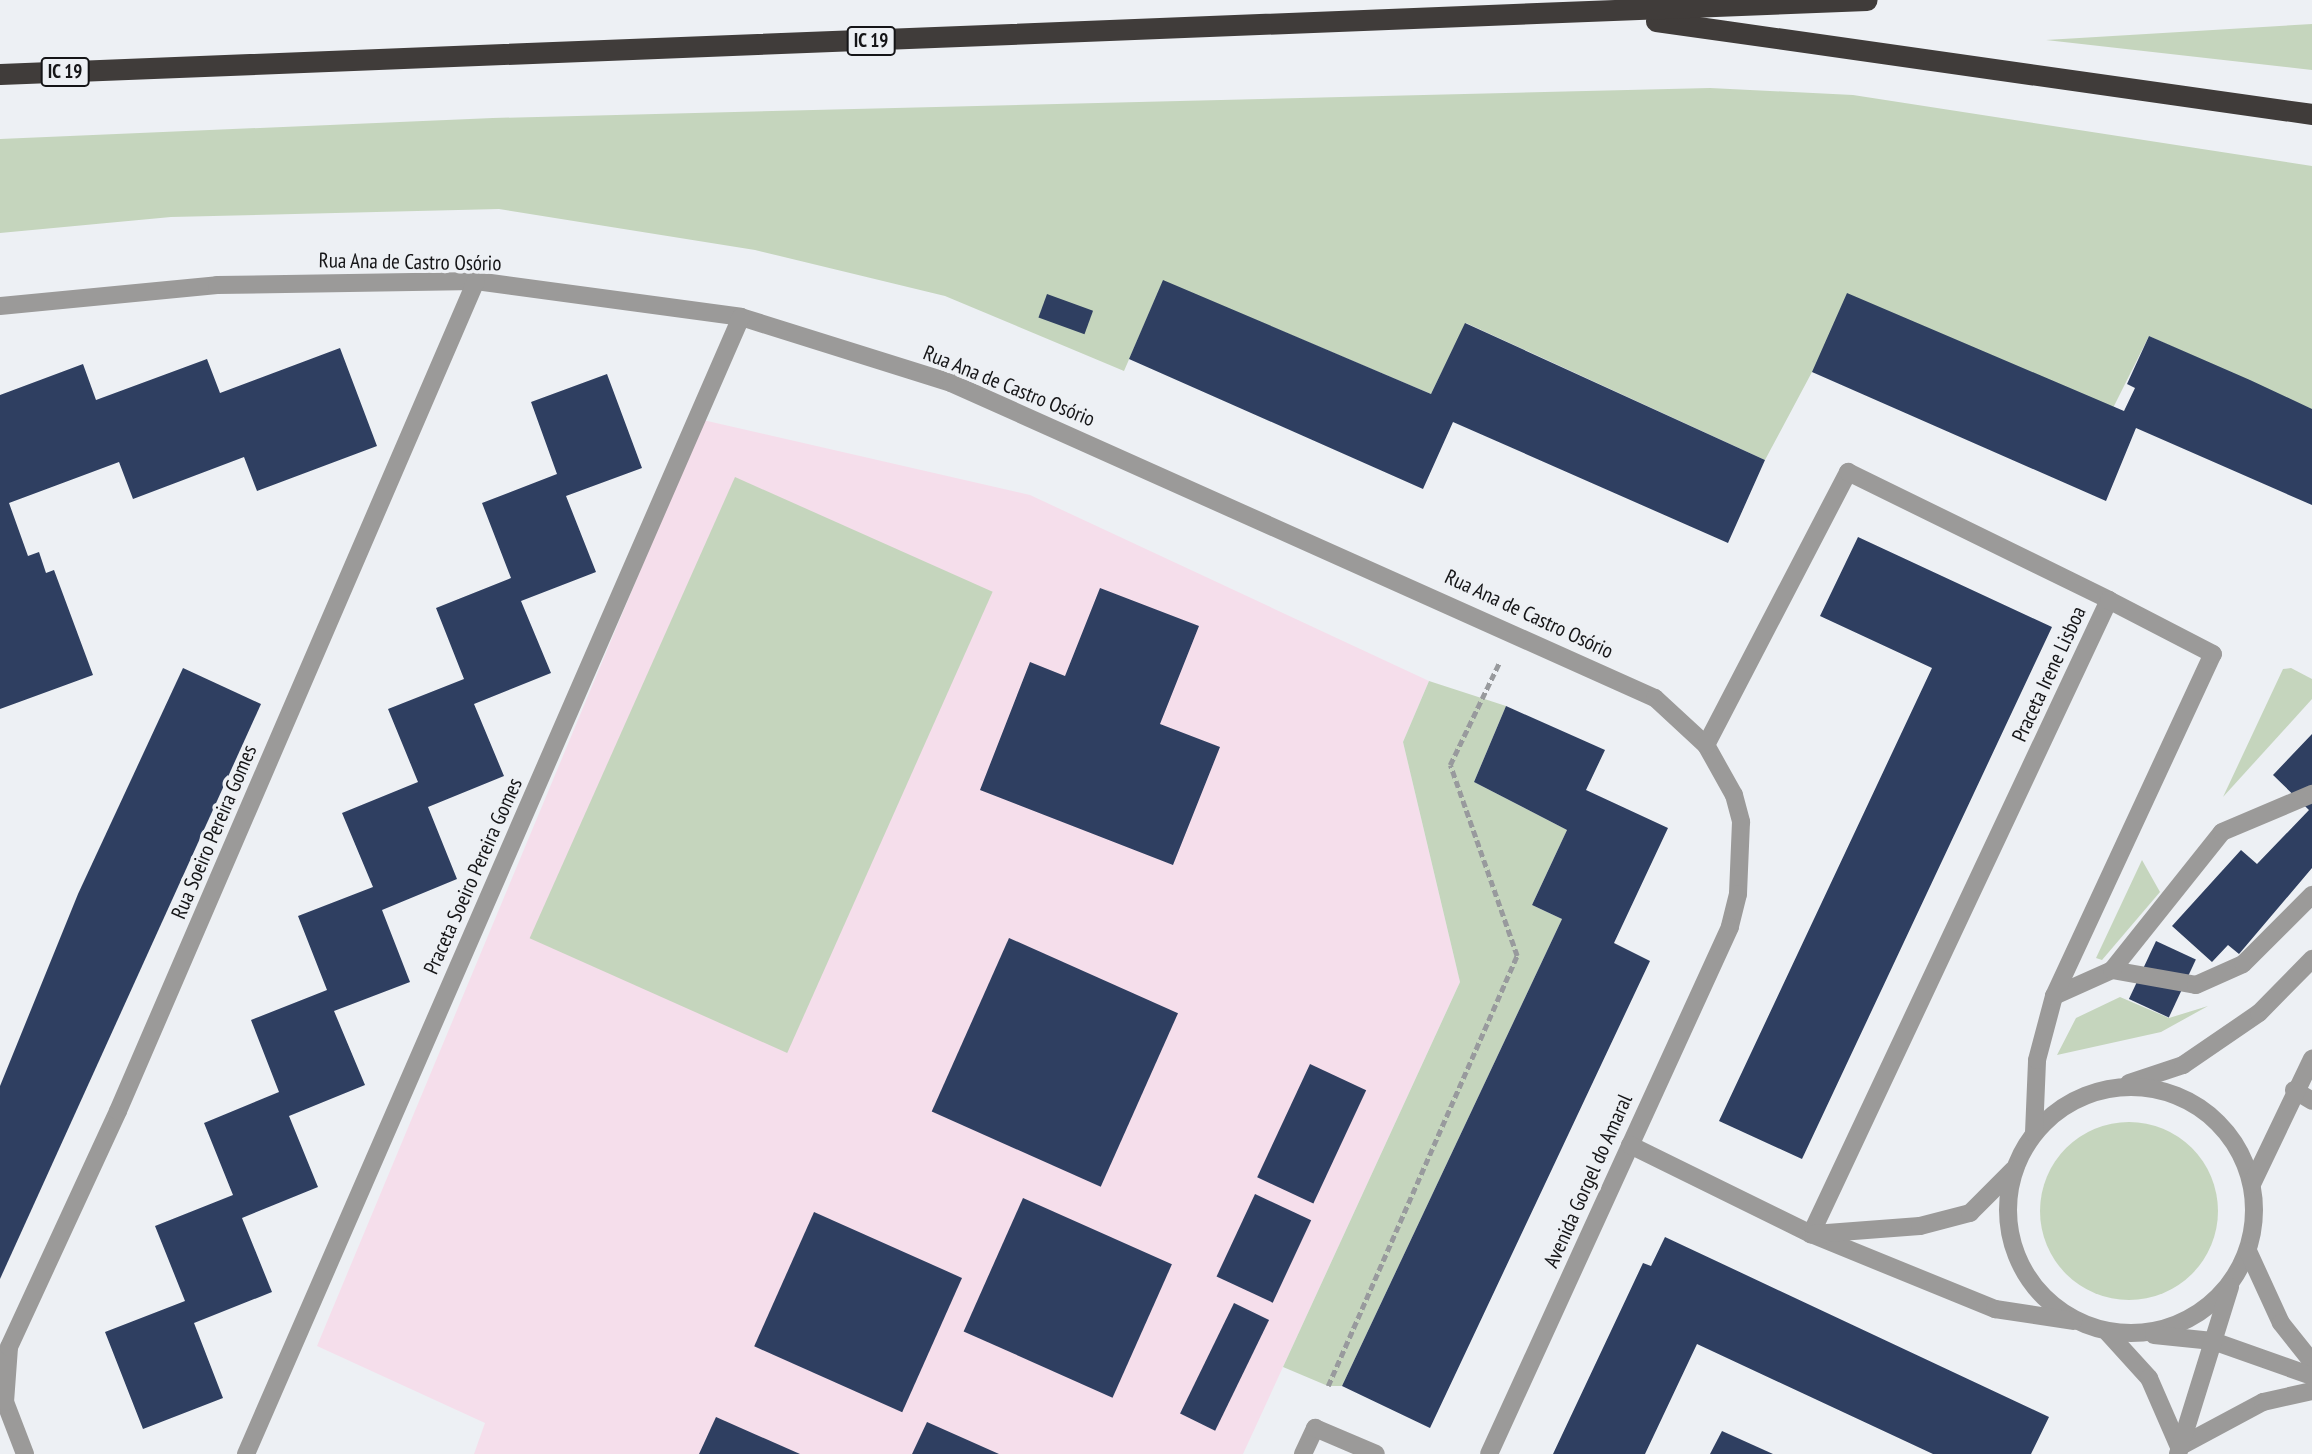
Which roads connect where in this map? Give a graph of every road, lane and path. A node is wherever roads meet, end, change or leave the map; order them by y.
1 (1867, 0) edge
2 (1612, 15) junction
3 (0, 74) edge
4 (2312, 114) edge
5 (476, 281) junction
6 (0, 306) edge
7 (741, 317) junction
8 (2109, 600) junction
9 (1514, 630) junction
10 (1706, 745) junction
11 (2312, 794) edge
12 (2312, 895) edge
13 (1730, 927) joint
14 (2312, 958) edge
15 (2112, 970) junction
16 (2054, 996) junction
17 (2312, 1059) edge
18 (2116, 1087) junction
19 (2294, 1090) junction
20 (2312, 1101) edge
21 (2034, 1133) junction
22 (1630, 1145) junction
23 (2013, 1170) junction
24 (2252, 1184) junction
25 (1811, 1234) junction
26 (2248, 1251) junction
27 (2232, 1282) junction
28 (2075, 1321) junction
29 (2108, 1333) junction
30 (2144, 1334) junction
31 (2213, 1341) junction
32 (2312, 1362) edge
33 (2312, 1376) edge
34 (1328, 1386) dead end
35 (2312, 1391) edge
36 (3, 1402) edge
37 (2178, 1451) edge
38 (25, 1454) edge
39 (246, 1454) edge
40 (1303, 1454) edge
41 (1376, 1454) edge
42 (1489, 1454) edge

1 - 2 highway, IC 19
2 - 3 highway, IC 19
2 - 4 highway
5 - 6 street, Rua Ana de Castro Osório
5 - 7 street, Rua Ana de Castro Osório
5 - 36 street, Rua Soeiro Pereira Gomes
7 - 9 street, Rua Ana de Castro Osório
7 - 39 street, Praceta Soeiro Pereira Gomes
8 - 10 street, Praceta Irene Lisboa
8 - 16 street
8 - 25 street, Praceta Irene Lisboa
9 - 10 street, Rua Ana de Castro Osório
9 - 34 path
10 - 13 street, Rua Ana de Castro Osório
11 - 15 street
12 - 15 street
13 - 22 street, Avenida Gorgel do Amaral
14 - 18 street
15 - 16 street
16 - 21 street
17 - 19 street
18 - 21 street
18 - 24 street
19 - 20 street
19 - 24 street
21 - 23 street
22 - 25 street
22 - 42 street, Avenida Gorgel do Amaral
23 - 25 street
23 - 28 street
24 - 26 street
25 - 28 street
26 - 27 street
26 - 32 street
27 - 30 street
27 - 31 street
28 - 29 street
29 - 30 street
29 - 37 street
30 - 31 street
31 - 33 street
31 - 37 street
35 - 37 street
36 - 38 street
40 - 41 street

